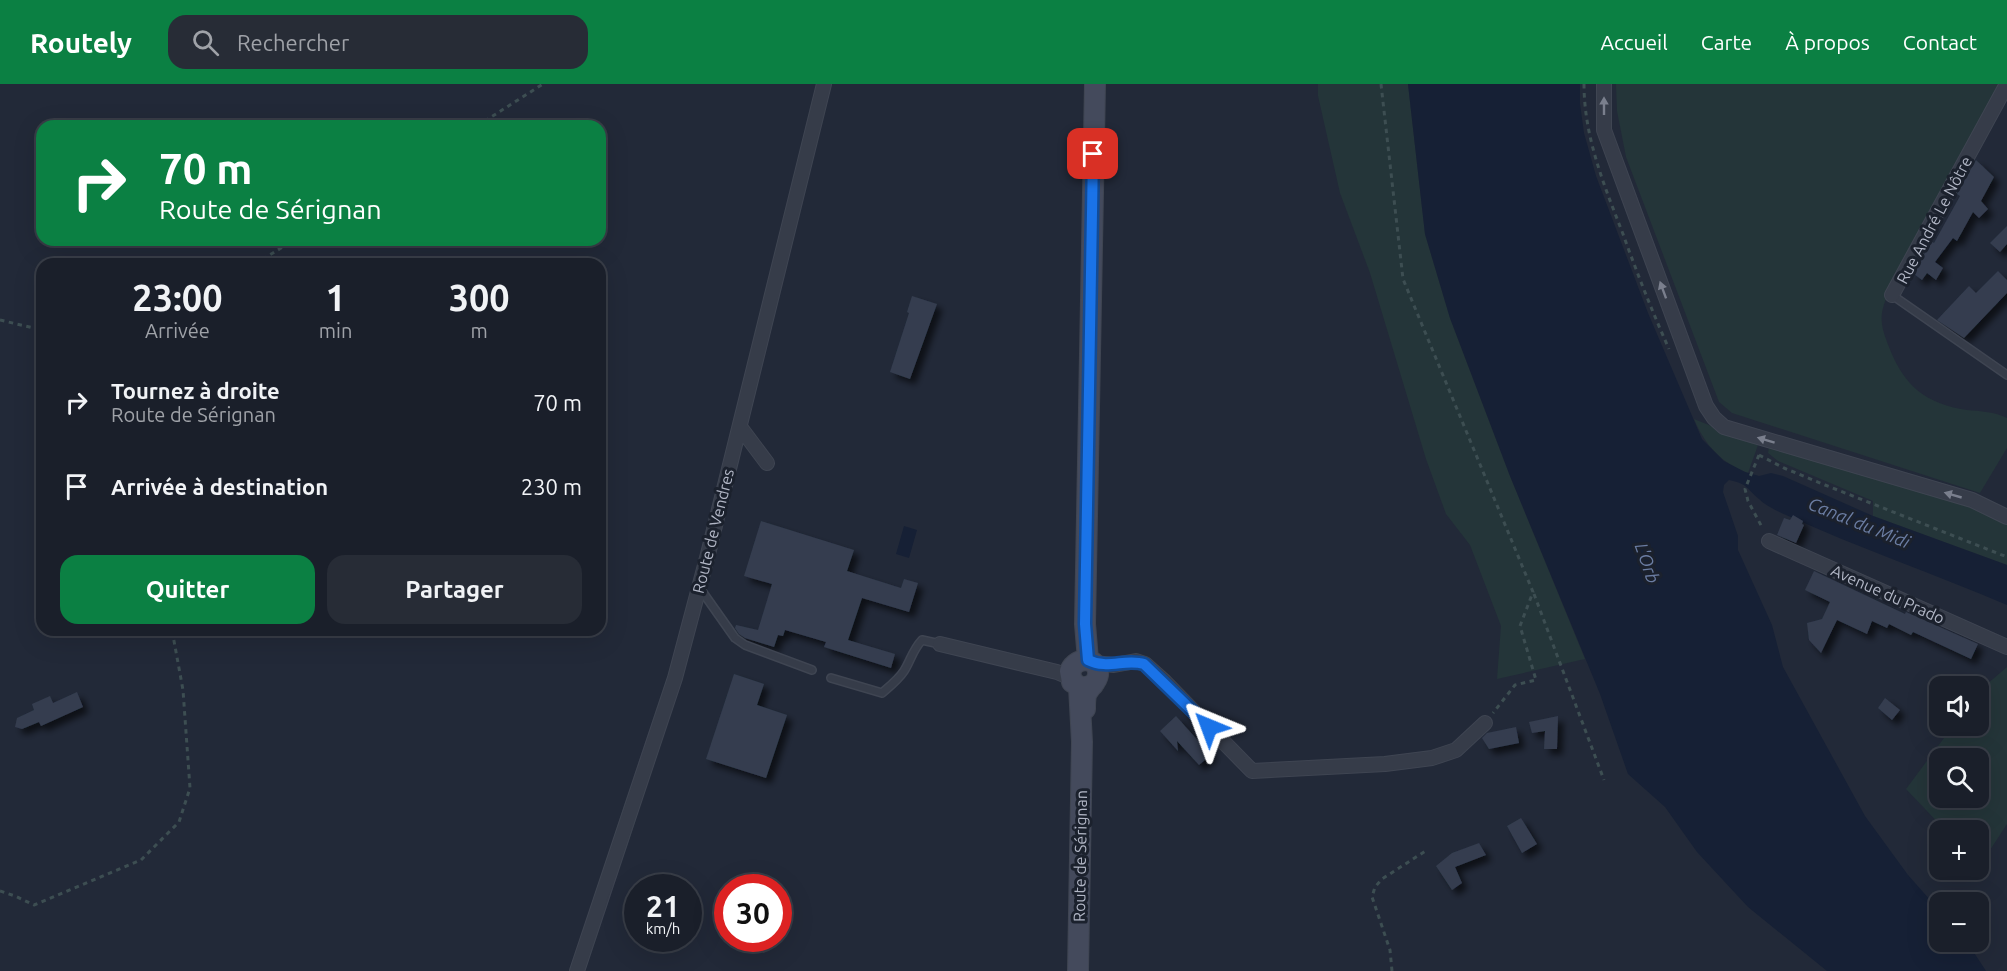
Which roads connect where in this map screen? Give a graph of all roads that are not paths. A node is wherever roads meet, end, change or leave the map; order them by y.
1 (824, 84) edge
2 (1095, 84) edge
3 (1604, 84) edge
4 (2007, 84) edge
5 (1892, 295) joint
6 (2007, 375) edge
7 (740, 428) junction
8 (767, 463) dead end
9 (2007, 517) edge
10 (1769, 541) road end
11 (699, 587) junction
12 (940, 644) joint
13 (2007, 646) edge
14 (812, 670) dead end
15 (1084, 671) junction
16 (831, 678) dead end
17 (1485, 723) road end
18 (577, 971) edge
19 (1078, 971) edge

1 - 7 street, Route de Vendres
2 - 15 main road, Route de Sérignan
9 -> 3 street
4 - 5 street, Rue André Le Nôtre
5 - 6 lane, Rue André Le Nôtre
7 - 8 street
7 - 11 street, Route de Vendres
10 - 13 street, Avenue du Prado
11 - 14 lane
11 - 18 street, Route de Vendres
12 - 15 street
12 - 16 lane
15 - 17 street
15 - 19 main road, Route de Sérignan

